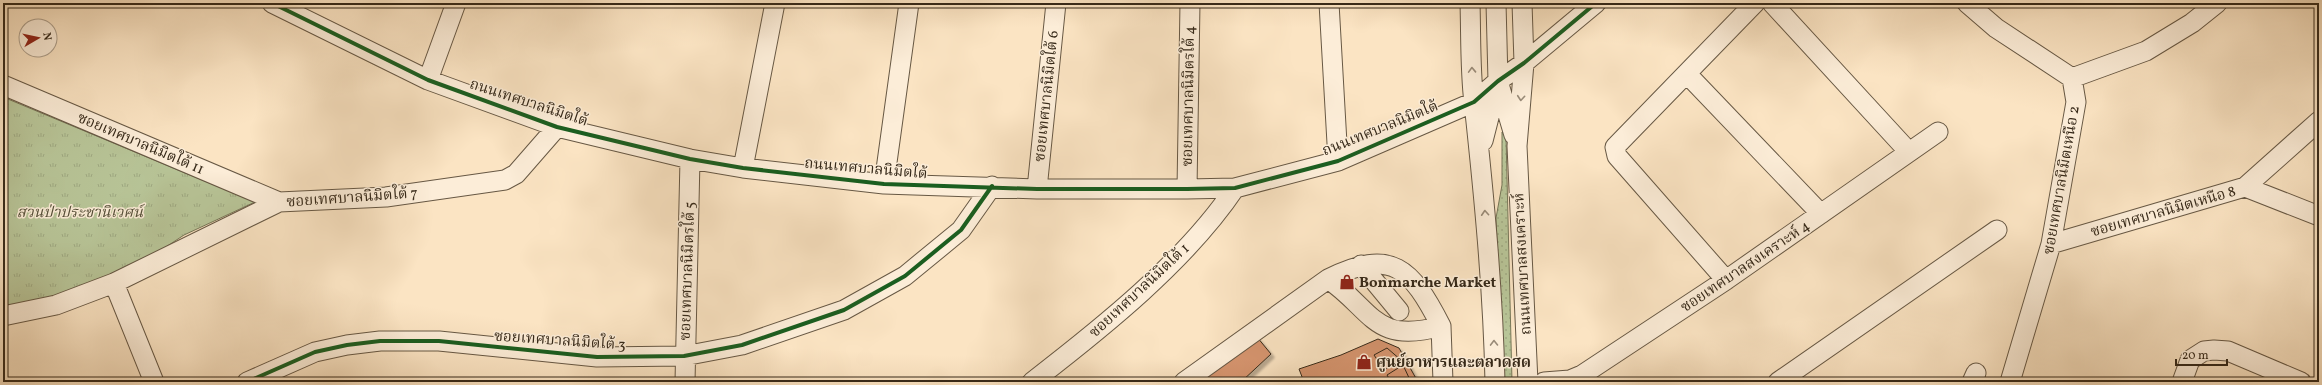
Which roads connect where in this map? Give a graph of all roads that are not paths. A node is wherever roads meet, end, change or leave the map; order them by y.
1 (272, 3) edge
2 (456, 3) edge
3 (775, 3) edge
4 (909, 3) edge
5 (1056, 3) edge
6 (1190, 3) edge
7 (1329, 3) edge
8 (1470, 3) edge
9 (1496, 3) edge
10 (1522, 3) edge
11 (1596, 3) edge
12 (1755, 3) edge
13 (1772, 3) edge
14 (1967, 3) edge
15 (2217, 3) edge
16 (305, 10) edge
17 (1524, 64) junction
18 (1687, 74) junction
19 (2072, 78) junction
20 (428, 80) junction
21 (1498, 81) junction
22 (3, 85) edge
23 (1474, 102) junction
24 (2319, 121) edge
25 (557, 127) junction
26 (1938, 132) dead end
27 (1517, 146) junction
28 (1480, 150) junction
29 (1909, 152) junction
30 (690, 159) junction
31 (1338, 161) junction
32 (743, 168) junction
33 (884, 184) junction
34 (992, 186) junction
35 (2245, 187) junction
36 (1235, 188) junction
37 (1037, 189) junction
38 (1187, 189) junction
39 (279, 202) junction
40 (1821, 214) junction
41 (2319, 216) edge
42 (1997, 230) dead end
43 (2051, 244) junction
44 (1360, 264) junction
45 (1328, 279) junction
46 (1726, 280) junction
47 (114, 283) junction
48 (1399, 311) dead end
49 (3, 316) edge
50 (1441, 326) junction
51 (684, 356) junction
52 (1800, 376) edge
53 (154, 382) edge
54 (247, 382) edge
55 (685, 382) edge
56 (1032, 382) edge
57 (1184, 382) edge
58 (1443, 382) edge
59 (1494, 382) edge
60 (1528, 382) edge
61 (1544, 382) edge
62 (1778, 382) edge
63 (2010, 382) edge
64 (2182, 382) edge
65 (2301, 382) edge

1 - 16 street, ถนนเทศบาลนิมิตใต้
2 - 20 street
3 - 32 street
4 - 33 street
5 - 37 street, ซอยเทศบาลนิมิตใต้ 6
6 - 38 street, ซอยเทศบาลนิมิตรใต้ 4
7 - 31 street
23 -> 8 street, ถนนเทศบาลสงเคราะห์
9 - 21 street, ถนนเทศบาลสงเคราะห์
10 - 17 street, ถนนเทศบาลสงเคราะห์
11 - 17 street, ถนนเทศบาลนิมิตใต้
12 - 18 street
13 - 29 street
14 - 19 street
15 - 19 street
16 - 20 street, ถนนเทศบาลนิมิตใต้
17 - 21 street, ถนนเทศบาลนิมิตใต้
17 -> 27 street, ถนนเทศบาลสงเคราะห์
18 - 40 street
18 - 46 street
19 - 43 street, ซอยเทศบาลนิมิตเหนือ 2
20 - 25 street, ถนนเทศบาลนิมิตใต้
21 - 23 street, ถนนเทศบาลนิมิตใต้
21 - 27 street, ถนนเทศบาลสงเคราะห์
21 - 28 street, ถนนเทศบาลสงเคราะห์
22 - 39 street, ซอยเทศบาลนิมิตใต้ 11
23 - 28 street, ถนนเทศบาลสงเคราะห์
23 - 31 street, ถนนเทศบาลนิมิตใต้
24 - 35 street
25 - 30 street, ถนนเทศบาลนิมิตใต้
25 - 39 street, ซอยเทศบาลนิมิตใต้ 7
26 - 29 street, ซอยเทศบาลสงเคราะห์ 4
27 - 60 street, ถนนเทศบาลสงเคราะห์
59 -> 28 street, ถนนเทศบาลสงเคราะห์
29 - 40 street, ซอยเทศบาลสงเคราะห์ 4
30 - 32 street, ถนนเทศบาลนิมิตใต้
30 - 51 street, ซอยเทศบาลนิมิตรใต้ 5
31 - 36 street, ถนนเทศบาลนิมิตใต้
32 - 33 street, ถนนเทศบาลนิมิตใต้
33 - 34 street, ถนนเทศบาลนิมิตใต้
34 - 37 street, ถนนเทศบาลนิมิตใต้
34 - 51 street, ซอยเทศบาลนิมิตใต้ 3
35 - 41 street, ซอยเทศบาลนิมิตเหนือ 8
35 - 43 street, ซอยเทศบาลนิมิตเหนือ 8
36 - 38 street, ถนนเทศบาลนิมิตใต้
36 - 56 street, ซอยเทศบาลนิมิตใต้ 1
37 - 38 street, ถนนเทศบาลนิมิตใต้
39 - 47 street, ซอยเทศบาลนิมิตใต้ 7
40 - 46 street, ซอยเทศบาลสงเคราะห์ 4
42 - 52 street
43 - 63 street, ซอยเทศบาลนิมิตเหนือ 2
44 - 45 street
44 - 48 street
44 - 50 street
45 - 50 street
45 - 57 street
46 - 61 street, ซอยเทศบาลสงเคราะห์ 4
47 - 49 street, ซอยเทศบาลนิมิตใต้ 7
47 - 53 street
50 - 58 street
51 - 54 street, ซอยเทศบาลนิมิตใต้ 3
51 - 55 street, ซอยเทศบาลนิมิตรใต้ 5
52 - 62 street
64 - 65 street

